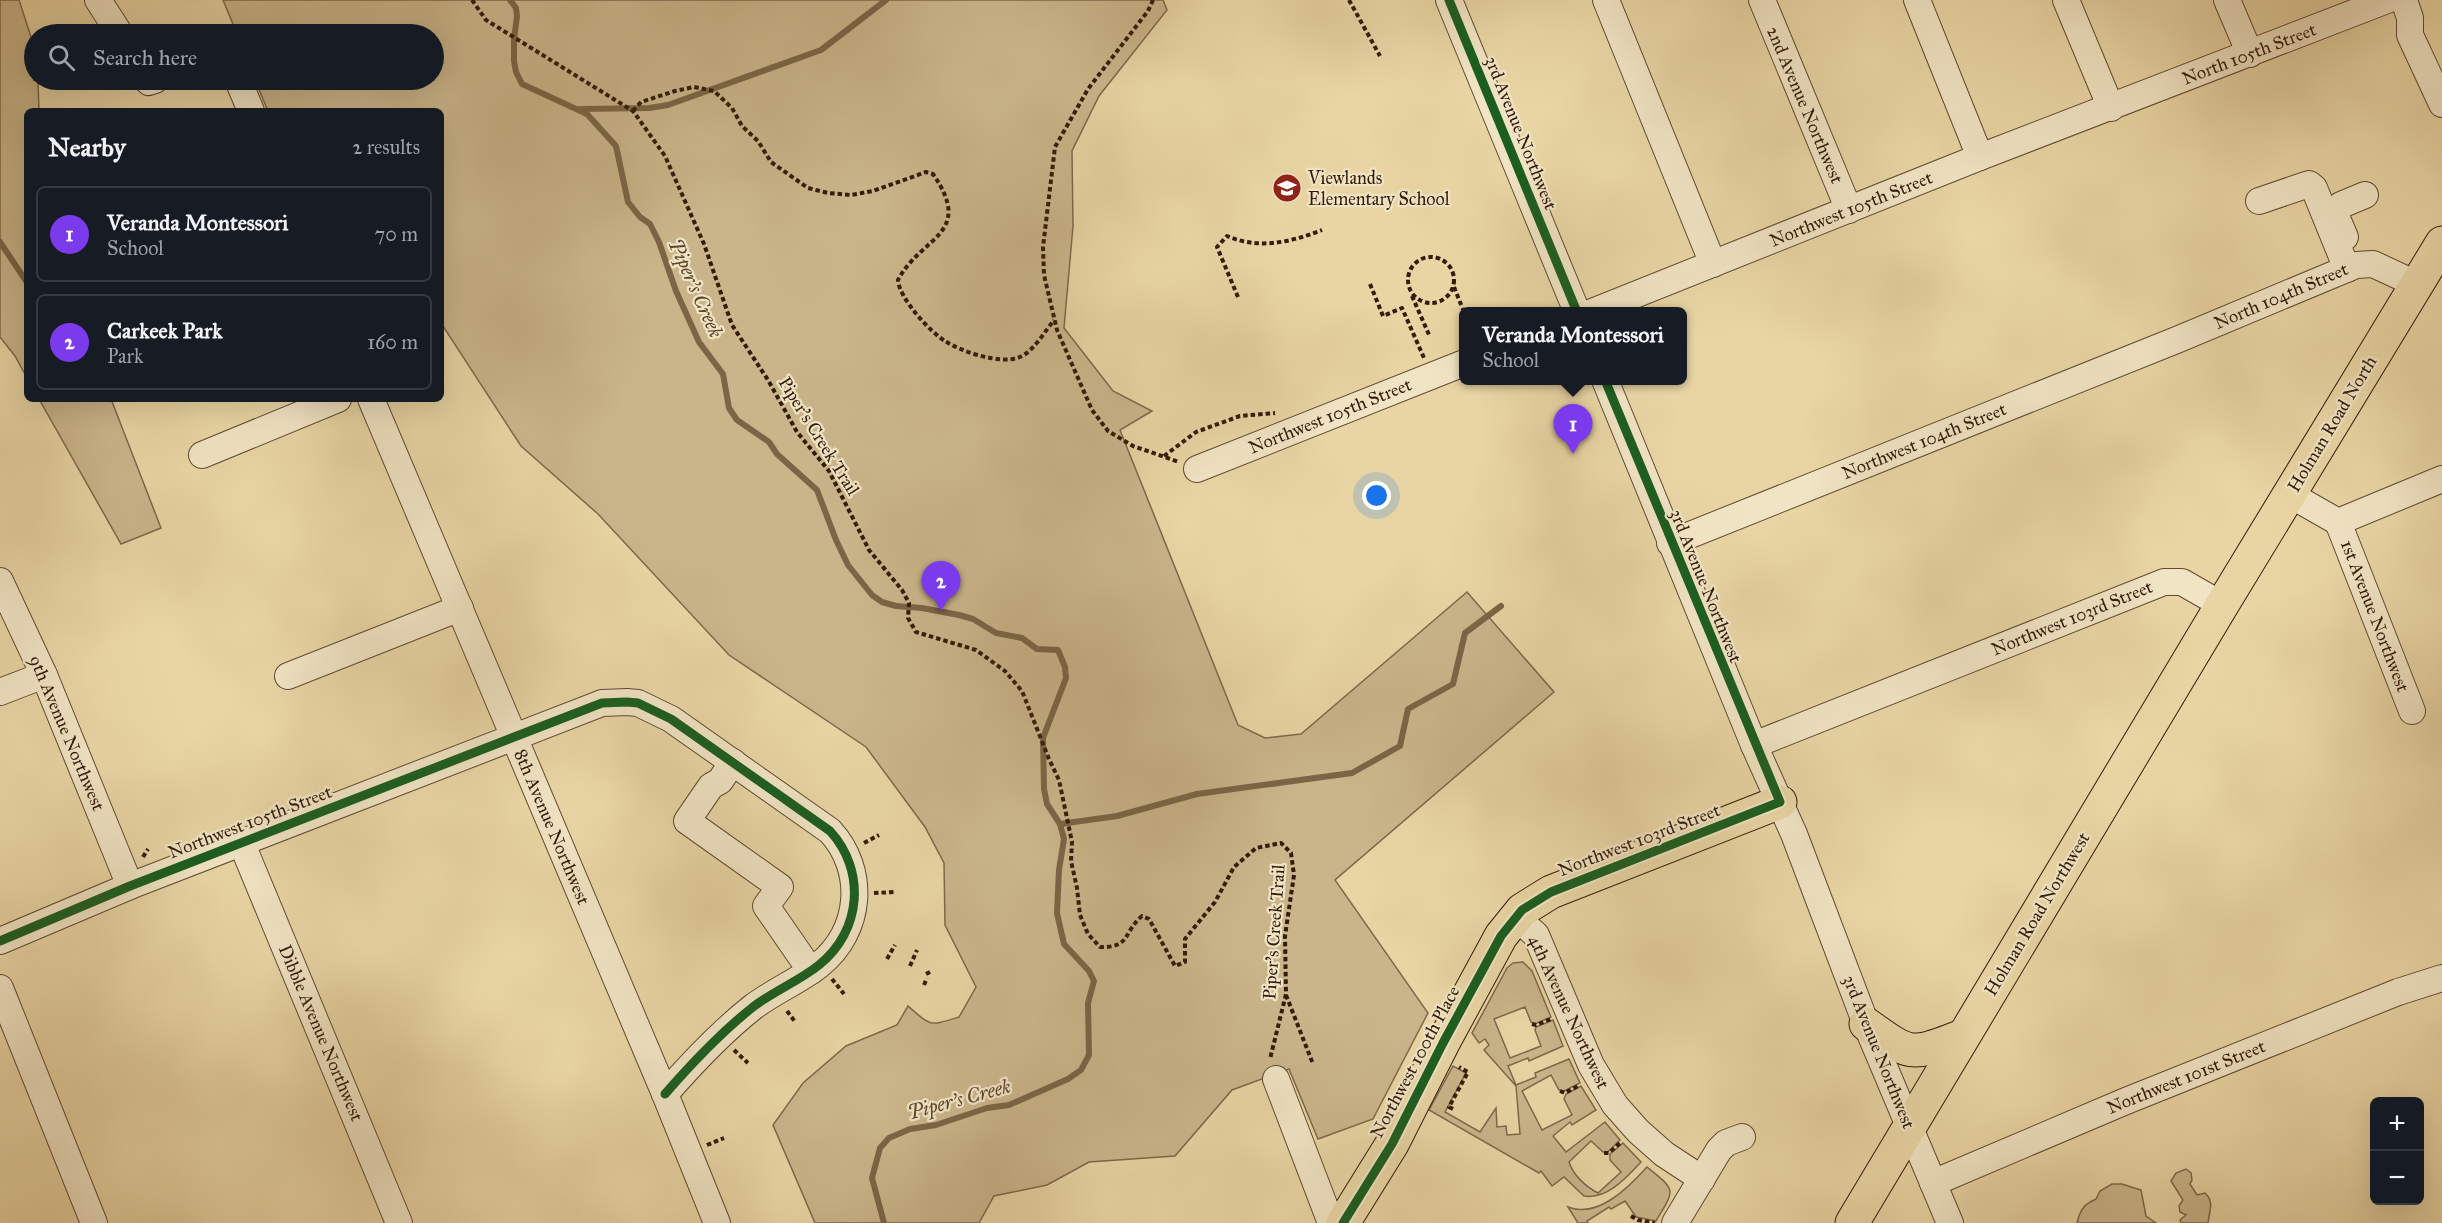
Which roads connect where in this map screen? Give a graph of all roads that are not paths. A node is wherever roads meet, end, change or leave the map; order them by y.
1 (98, 0) edge
2 (1449, 0) edge
3 (1606, 0) edge
4 (1762, 0) edge
5 (1917, 0) edge
6 (2066, 0) edge
7 (2228, 0) edge
8 (2388, 1) edge
9 (114, 24) edge
10 (2250, 54) junction
11 (242, 90) edge
12 (2442, 104) edge
13 (250, 108) edge
14 (2110, 108) junction
15 (1980, 158) junction
16 (2365, 195) dead end
17 (2259, 201) dead end
18 (1849, 210) junction
19 (2442, 243) edge
20 (1713, 264) junction
21 (2352, 267) junction
22 (2416, 284) junction
23 (1575, 307) edge
24 (1605, 307) edge
25 (2179, 339) joint
26 (1459, 365) edge
27 (1607, 385) edge
28 (331, 402) edge
29 (372, 402) edge
30 (202, 455) dead end
31 (1197, 469) road end
32 (2442, 479) edge
33 (2289, 494) junction
34 (2338, 522) junction
35 (1670, 543) junction
36 (0, 581) edge
37 (2222, 605) junction
38 (460, 608) junction
39 (45, 675) junction
40 (288, 676) dead end
41 (0, 692) edge
42 (2412, 711) dead end
43 (514, 738) junction
44 (1754, 745) junction
45 (733, 762) junction
46 (1780, 802) junction
47 (242, 844) junction
48 (130, 886) junction
49 (1516, 917) junction
50 (0, 941) edge
51 (820, 973) junction
52 (2442, 978) edge
53 (0, 988) edge
54 (1866, 1024) junction
55 (1963, 1036) junction
56 (1274, 1072) road end
57 (665, 1094) junction
58 (1908, 1127) junction
59 (1742, 1137) dead end
60 (1701, 1179) junction
61 (1933, 1183) junction
62 (94, 1223) edge
63 (399, 1223) edge
64 (717, 1223) edge
65 (1331, 1223) edge
66 (1344, 1223) edge
67 (1675, 1223) edge
68 (1852, 1223) edge
69 (1950, 1223) edge

1 - 9 street
2 - 23 street, 3rd Avenue Northwest
3 - 20 street
4 - 18 street, 2nd Avenue Northwest
5 - 15 street
6 - 14 street
7 - 10 street
8 - 10 street, North 105th Street
8 - 12 street
10 - 14 street, North 105th Street
11 - 13 street
14 - 15 street, Northwest 105th Street
15 - 18 street, Northwest 105th Street
16 - 21 street
17 - 21 street
18 - 20 street, Northwest 105th Street
19 - 22 main road, Holman Road North
20 - 24 street, Northwest 105th Street
21 - 22 street, North 104th Street
21 - 25 street, North 104th Street
22 - 33 main road, Holman Road North
25 - 35 street, Northwest 104th Street
26 - 31 street, Northwest 105th Street
27 - 35 street, 3rd Avenue Northwest
28 - 30 street
29 - 38 street, 8th Avenue Northwest
32 - 34 street
33 - 34 street
33 - 37 main road, Holman Road North
34 - 42 street, 1st Avenue Northwest
35 - 44 street, 3rd Avenue Northwest
36 - 39 street, 9th Avenue Northwest
37 - 44 street, Northwest 103rd Street
37 - 55 main road, Holman Road Northwest
38 - 40 street
38 - 43 street, 8th Avenue Northwest
39 - 41 street
39 - 48 street, 9th Avenue Northwest
43 - 45 street, Northwest 105th Street
43 - 47 street, Northwest 105th Street
43 - 57 street, 8th Avenue Northwest
44 - 46 street, 3rd Avenue Northwest
45 - 51 street, Northwest 105th Street
45 - 51 street
46 - 49 main road, Northwest 103rd Street
46 - 54 street, 3rd Avenue Northwest
47 - 48 street, Northwest 105th Street
47 - 63 street, Dibble Avenue Northwest
48 - 50 street, Northwest 105th Street
49 - 60 street, 4th Avenue Northwest
49 - 66 main road, Northwest 100th Place
51 - 57 street, Northwest 105th Street
52 - 61 street, Northwest 101st Street
53 - 62 street
54 - 55 main road
54 - 58 street, 3rd Avenue Northwest
55 - 58 main road, Holman Road Northwest
56 - 65 street
57 - 64 street, 8th Avenue Northwest
58 - 61 street, 3rd Avenue Northwest
58 - 68 main road, Holman Road Northwest
59 - 60 street
60 - 67 street
61 - 69 street, 3rd Avenue Northwest

